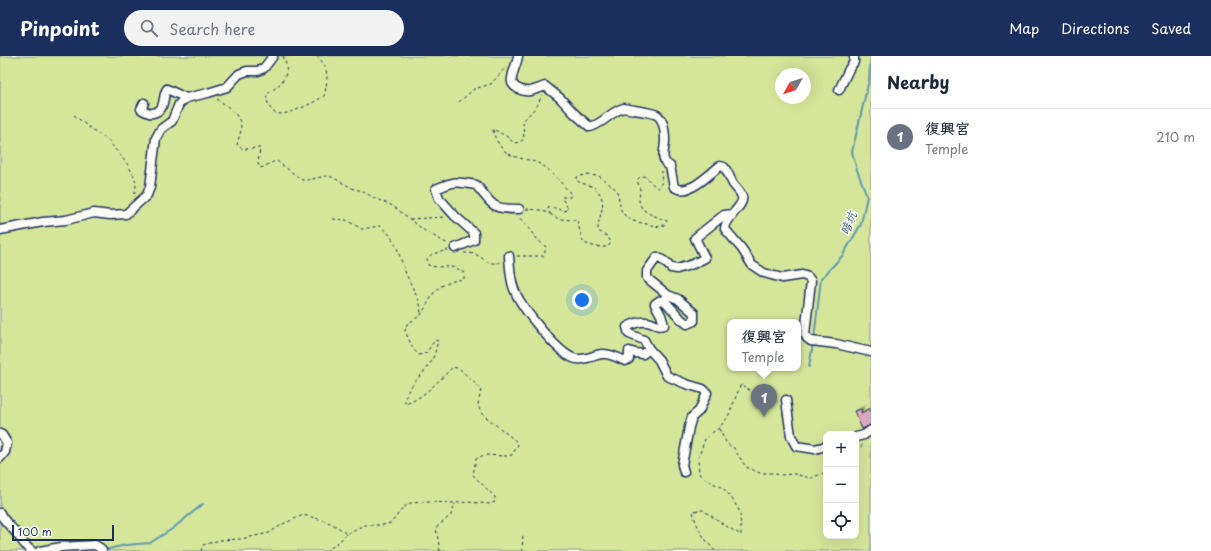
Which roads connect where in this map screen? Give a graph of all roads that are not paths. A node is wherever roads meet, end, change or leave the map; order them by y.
1 (273, 56) edge
2 (518, 56) edge
3 (854, 56) edge
4 (839, 90) dead end
5 (186, 98) junction
6 (144, 103) dead end
7 (519, 209) road end
8 (732, 214) junction
9 (0, 230) edge
10 (455, 248) road end
11 (509, 256) road end
12 (650, 349) junction
13 (871, 352) edge
14 (786, 400) road end
15 (871, 430) edge
16 (0, 434) edge
17 (859, 436) edge
18 (823, 447) edge
19 (0, 458) edge
20 (684, 472) dead end
21 (0, 513) edge
22 (32, 551) edge
23 (40, 551) edge
24 (102, 551) edge

1 - 5 street
2 - 8 street
3 - 4 street
5 - 6 street
5 - 9 street
7 - 10 street
8 - 12 street
8 - 13 street
11 - 12 street
12 - 20 street
14 - 18 street
15 - 17 street
16 - 19 street
21 - 22 street
23 - 24 street

